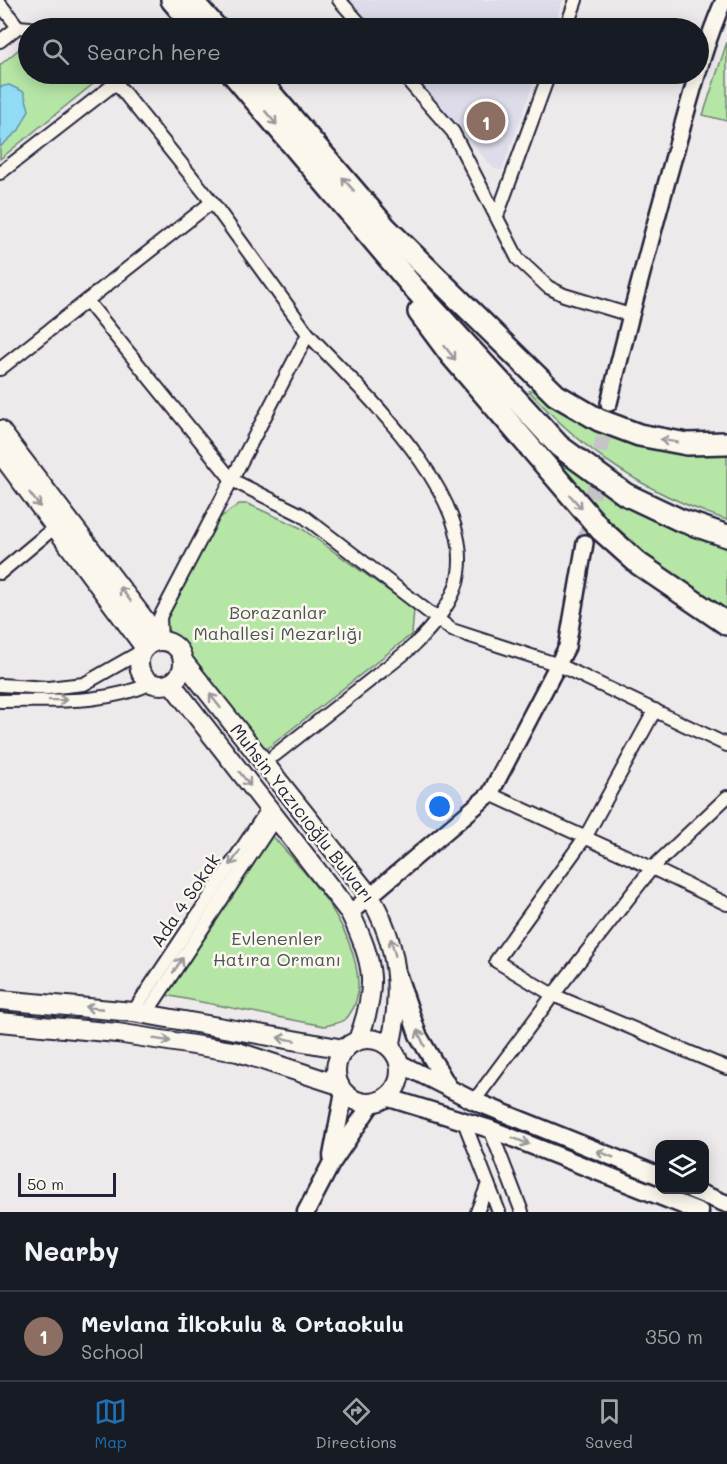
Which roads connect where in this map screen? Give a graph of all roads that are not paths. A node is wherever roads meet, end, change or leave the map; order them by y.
1 (172, 0) edge
2 (191, 0) edge
3 (339, 0) edge
4 (576, 0) edge
5 (724, 0) edge
6 (0, 4) edge
7 (187, 18) edge
8 (207, 18) edge
9 (355, 18) edge
10 (570, 18) edge
11 (18, 22) edge
12 (18, 31) edge
13 (709, 38) edge
14 (0, 41) edge
15 (106, 84) edge
16 (118, 84) edge
17 (241, 84) edge
18 (263, 84) edge
19 (411, 84) edge
20 (545, 84) edge
21 (696, 84) edge
22 (0, 173) edge
23 (212, 202) junction
24 (496, 216) junction
25 (386, 228) junction
26 (383, 253) junction
27 (87, 302) junction
28 (630, 315) junction
29 (308, 334) junction
30 (0, 369) edge
31 (609, 404) tunnel mouth
32 (0, 430) edge
33 (727, 443) edge
34 (0, 453) edge
35 (232, 480) junction
36 (727, 526) edge
37 (55, 527) junction
38 (727, 536) edge
39 (585, 543) tunnel mouth
40 (0, 573) edge
41 (438, 618) junction
42 (727, 624) edge
43 (149, 647) junction
44 (184, 662) junction
45 (559, 665) junction
46 (152, 683) junction
47 (171, 683) junction
48 (0, 685) edge
49 (0, 701) edge
50 (655, 710) junction
51 (727, 745) edge
52 (275, 755) dead end
53 (490, 794) junction
54 (727, 797) edge
55 (272, 814) junction
56 (585, 836) junction
57 (652, 868) junction
58 (369, 895) junction
59 (727, 904) edge
60 (350, 913) junction
61 (397, 974) junction
62 (553, 995) junction
63 (0, 1000) edge
64 (139, 1013) junction
65 (0, 1022) edge
66 (351, 1044) junction
67 (395, 1055) junction
68 (727, 1068) edge
69 (341, 1088) junction
70 (450, 1089) junction
71 (379, 1100) junction
72 (474, 1101) junction
73 (463, 1119) junction
74 (490, 1129) junction
75 (331, 1164) junction
76 (655, 1174) edge
77 (488, 1184) junction
78 (702, 1194) edge
79 (727, 1204) edge
80 (306, 1212) edge
81 (477, 1212) edge
82 (499, 1212) edge
83 (522, 1212) edge
84 (699, 1212) edge

1 - 7 highway
2 - 8 highway
3 - 9 street
4 - 10 street
5 - 13 street
6 - 11 street
12 - 14 street
15 - 22 street
16 - 23 street
17 -> 26 highway
25 -> 18 highway
19 - 24 street
20 - 24 street
21 - 28 street
23 - 27 street
23 - 29 street
24 - 28 street
33 -> 25 highway
25 - 36 highway
26 - 38 highway
26 -> 42 highway
27 - 30 street
27 - 35 street
28 - 31 street
29 - 35 street
29 - 41 street
43 -> 32 main road
34 -> 37 main road
35 - 41 street
35 - 43 street
37 - 40 street
37 - 43 main road
39 - 45 street
41 - 45 street
41 - 52 street
43 - 44 main road
43 - 46 main road
43 - 48 street
44 - 47 main road
58 -> 44 main road, Muhsin Yazıcıoğlu Bulvarı
45 - 50 street
45 - 53 street
46 - 47 main road
49 -> 46 street
47 -> 55 main road, Muhsin Yazıcıoğlu Bulvarı
50 - 51 street
50 - 56 street
53 - 56 street
53 - 58 street
54 - 57 street
55 - 60 main road, Muhsin Yazıcıoğlu Bulvarı
55 - 64 street, Ada 4 Sokak
56 - 57 street
56 - 62 street
57 - 59 street
57 - 62 street
58 - 60 street
61 -> 58 main road, Muhsin Yazıcıoğlu Bulvarı
60 - 66 main road, Muhsin Yazıcıoğlu Bulvarı
61 - 67 main road, Muhsin Yazıcıoğlu Bulvarı
70 -> 61 main road
62 - 68 street
62 - 72 street
64 -> 63 main road
66 -> 64 main road
65 -> 69 main road
66 - 67 main road
66 - 69 main road
67 - 70 main road
67 - 71 main road
69 - 71 main road
69 - 75 main road
70 - 72 main road
71 - 73 main road
71 - 75 main road
76 -> 72 main road
73 - 74 main road
73 - 77 street
74 - 83 street
74 -> 84 main road
75 - 80 main road
77 - 81 street
77 - 82 street
78 - 79 main road

